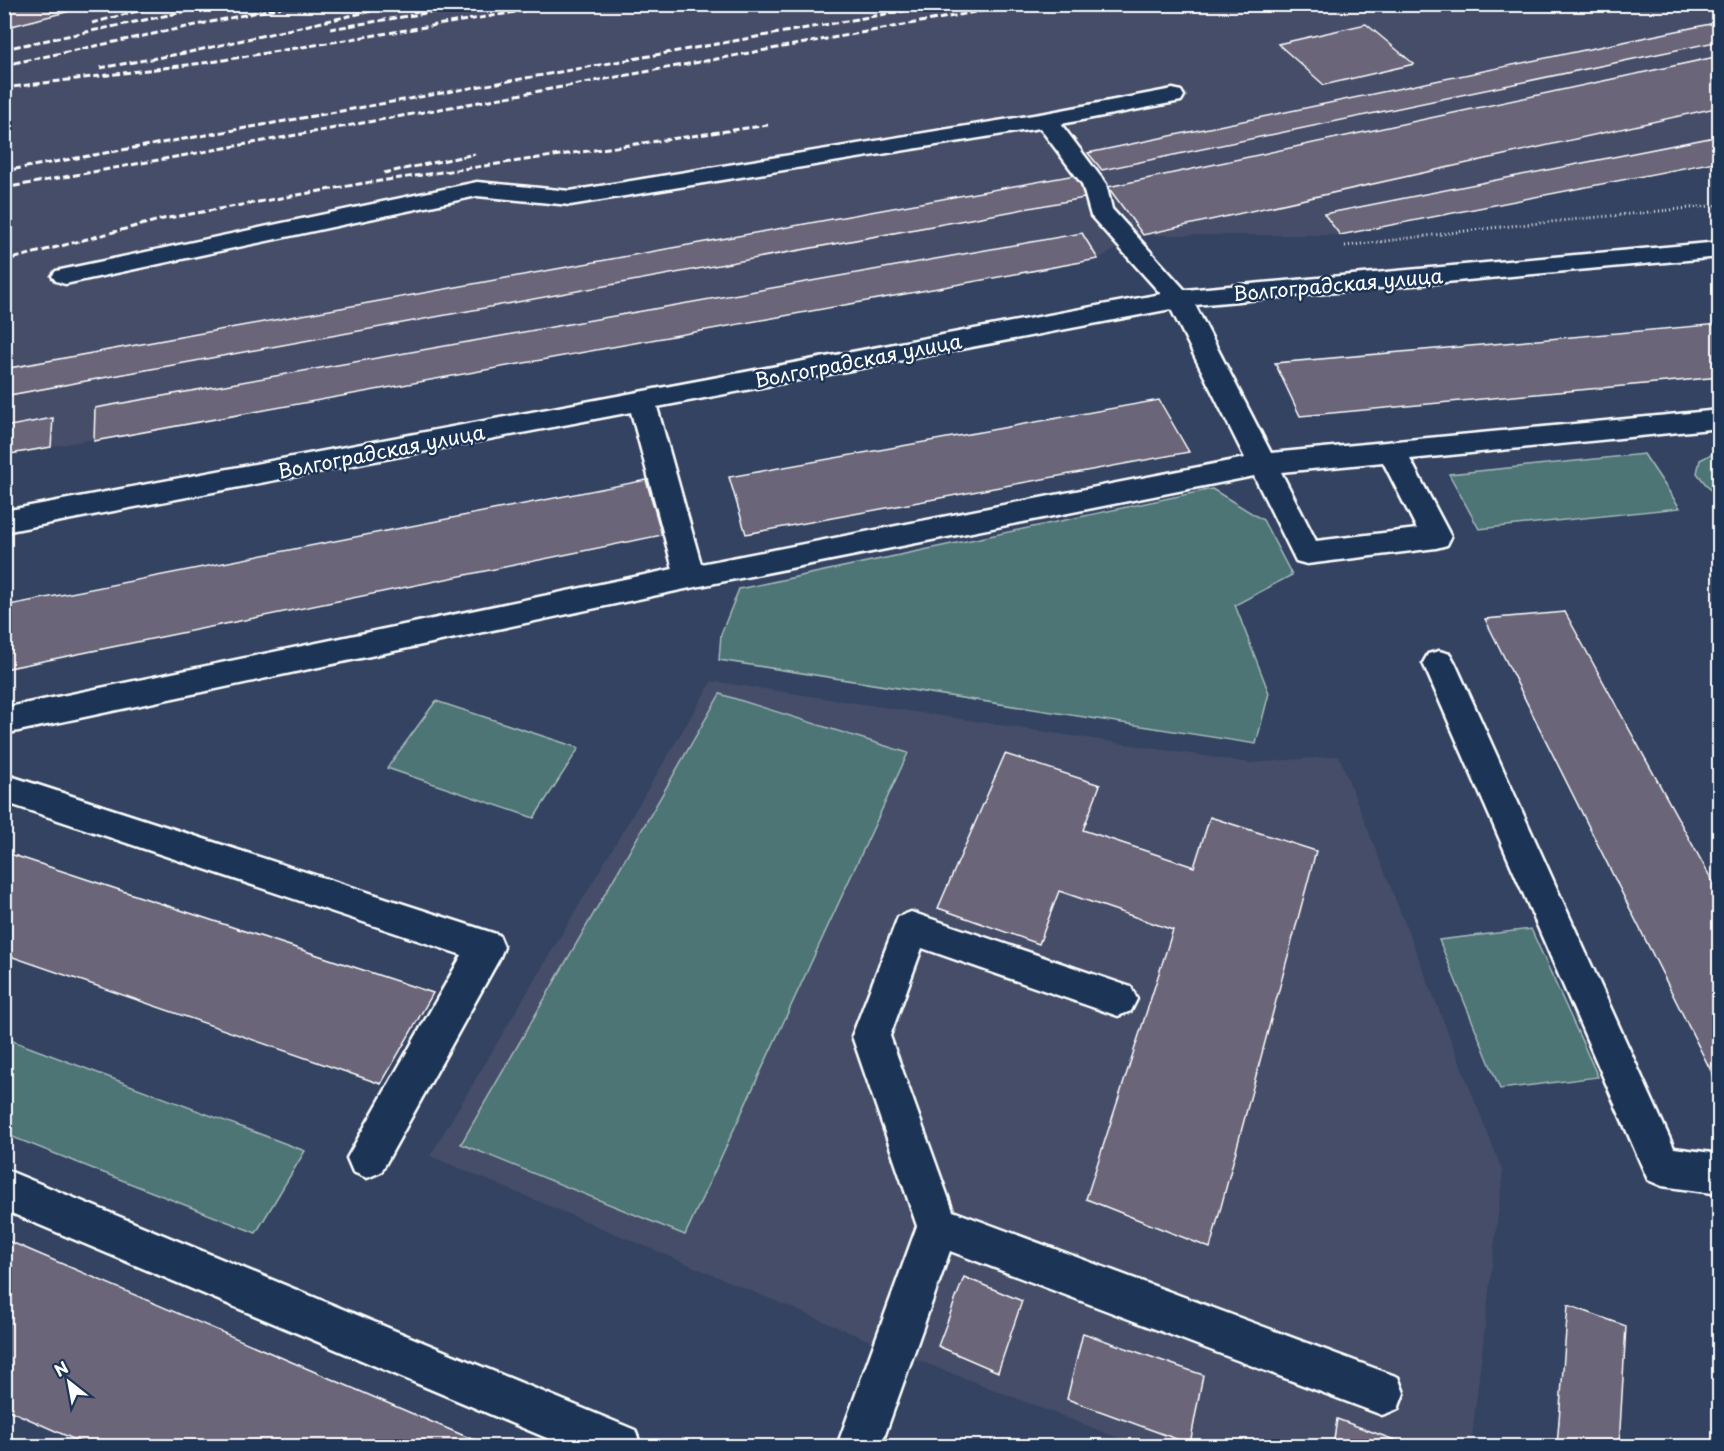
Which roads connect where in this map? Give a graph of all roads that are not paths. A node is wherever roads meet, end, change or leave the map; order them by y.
1 (1173, 96) dead end
2 (1046, 120) junction
3 (1719, 249) edge
4 (65, 276) dead end
5 (1179, 299) junction
6 (642, 401) junction
7 (1719, 419) edge
8 (1392, 452) junction
9 (1263, 464) junction
10 (4, 522) edge
11 (690, 577) junction
12 (1439, 663) dead end
13 (4, 721) edge
14 (4, 788) edge
15 (1118, 999) dead end
16 (367, 1158) dead end
17 (1719, 1174) edge
18 (4, 1189) edge
19 (938, 1226) junction
20 (1382, 1393) dead end
21 (619, 1446) edge
22 (859, 1446) edge

1 - 2 street
2 - 4 street
2 - 5 street
3 - 5 street, Волгоградская улица
5 - 6 street, Волгоградская улица
5 - 9 street
6 - 10 street, Волгоградская улица
6 - 11 street
7 - 8 street
8 - 9 street
8 - 9 street
9 - 11 street
11 - 13 street
12 - 17 street
14 - 16 street
15 - 19 street
18 - 21 street
19 - 20 street
19 - 22 street

